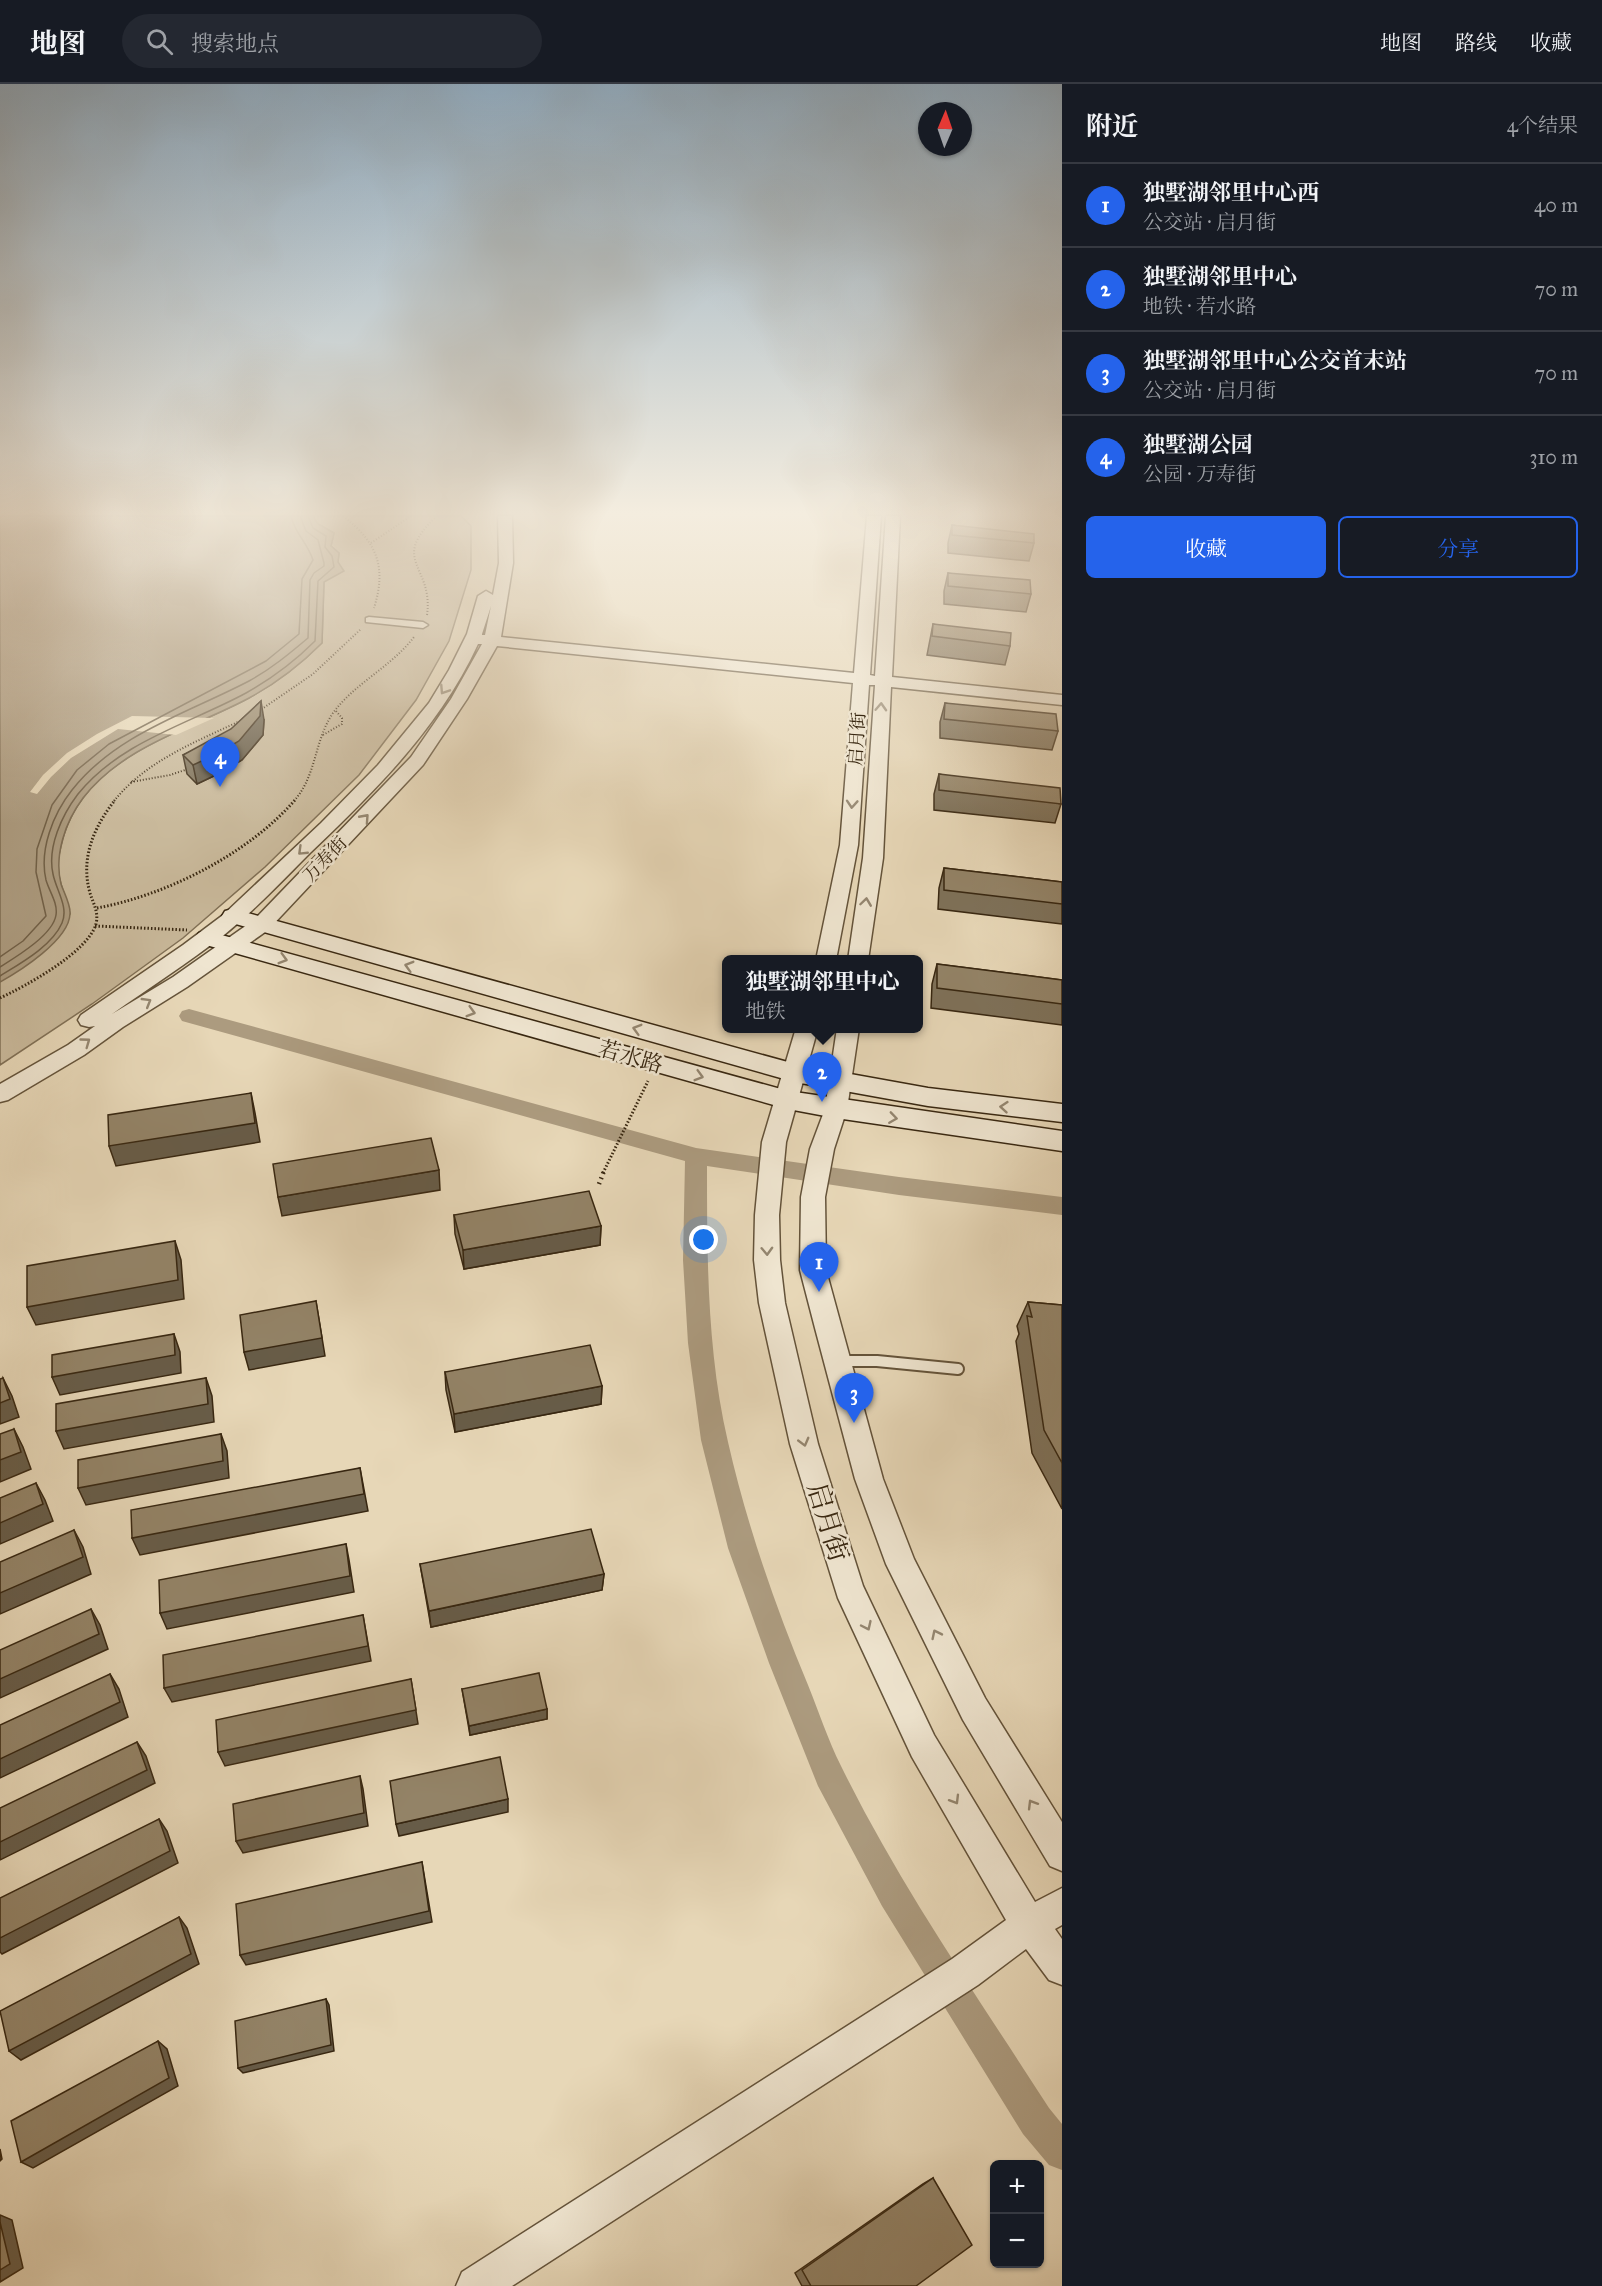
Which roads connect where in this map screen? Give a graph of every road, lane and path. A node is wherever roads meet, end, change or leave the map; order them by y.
1 (425, 619) edge
2 (485, 619) edge
3 (490, 619) edge
4 (866, 619) edge
5 (886, 619) edge
6 (369, 620) joint
7 (423, 625) junction
8 (484, 640) junction
9 (862, 680) junction
10 (882, 682) junction
11 (1062, 700) edge
12 (335, 710) junction
13 (252, 716) edge
14 (243, 720) edge
15 (233, 724) junction
16 (231, 732) edge
17 (321, 736) junction
18 (196, 765) edge
19 (130, 782) junction
20 (97, 908) junction
21 (233, 916) junction
22 (261, 925) junction
23 (95, 926) junction
24 (209, 936) junction
25 (234, 945) junction
26 (827, 955) edge
27 (859, 955) edge
28 (0, 998) edge
29 (106, 1018) junction
30 (806, 1033) edge
31 (847, 1033) edge
32 (795, 1073) junction
33 (0, 1079) edge
34 (648, 1081) dead end
35 (840, 1083) junction
36 (0, 1094) edge
37 (788, 1100) junction
38 (836, 1109) junction
39 (1062, 1113) edge
40 (1062, 1141) edge
41 (599, 1184) dead end
42 (837, 1361) junction
43 (958, 1369) dead end
44 (1062, 1854) edge
45 (1062, 1905) edge
46 (1029, 1925) junction
47 (1062, 1967) edge
48 (476, 2286) edge

1 - 7 path
2 - 8 street, 万寿街
3 - 8 street, 万寿街
4 - 9 street, 启月街
5 - 10 street, 启月街
6 - 7 street
6 - 13 path
7 - 12 path
8 - 9 street
8 -> 21 street, 万寿街
22 -> 8 street, 万寿街
9 - 10 street
9 -> 26 street, 启月街
10 - 11 street
27 -> 10 street, 启月街
12 - 17 path
12 - 17 path
14 - 15 path
15 - 16 path
15 - 19 path
17 - 20 path
18 - 19 path
19 - 20 path
20 - 23 path
21 - 22 main road, 若水路
21 - 24 street, 万寿街
22 - 25 street, 万寿街
32 -> 22 main road, 若水路
23 - 24 path
23 - 28 path
24 - 25 main road, 若水路
24 - 29 street, 万寿街
29 -> 25 street, 万寿街
25 -> 37 main road, 若水路
29 - 33 street, 万寿街
36 -> 29 street, 万寿街
30 - 32 street, 启月街
31 - 35 street
32 - 35 main road, 若水路
32 - 37 street, 启月街
34 - 41 path
35 - 38 street
39 -> 35 main road, 若水路
37 - 38 main road, 若水路
37 -> 46 street, 启月街
38 -> 40 main road, 若水路
38 - 42 street
42 - 43 lane
44 -> 42 street
45 - 46 street
46 - 47 street, 启月街
46 - 48 street

